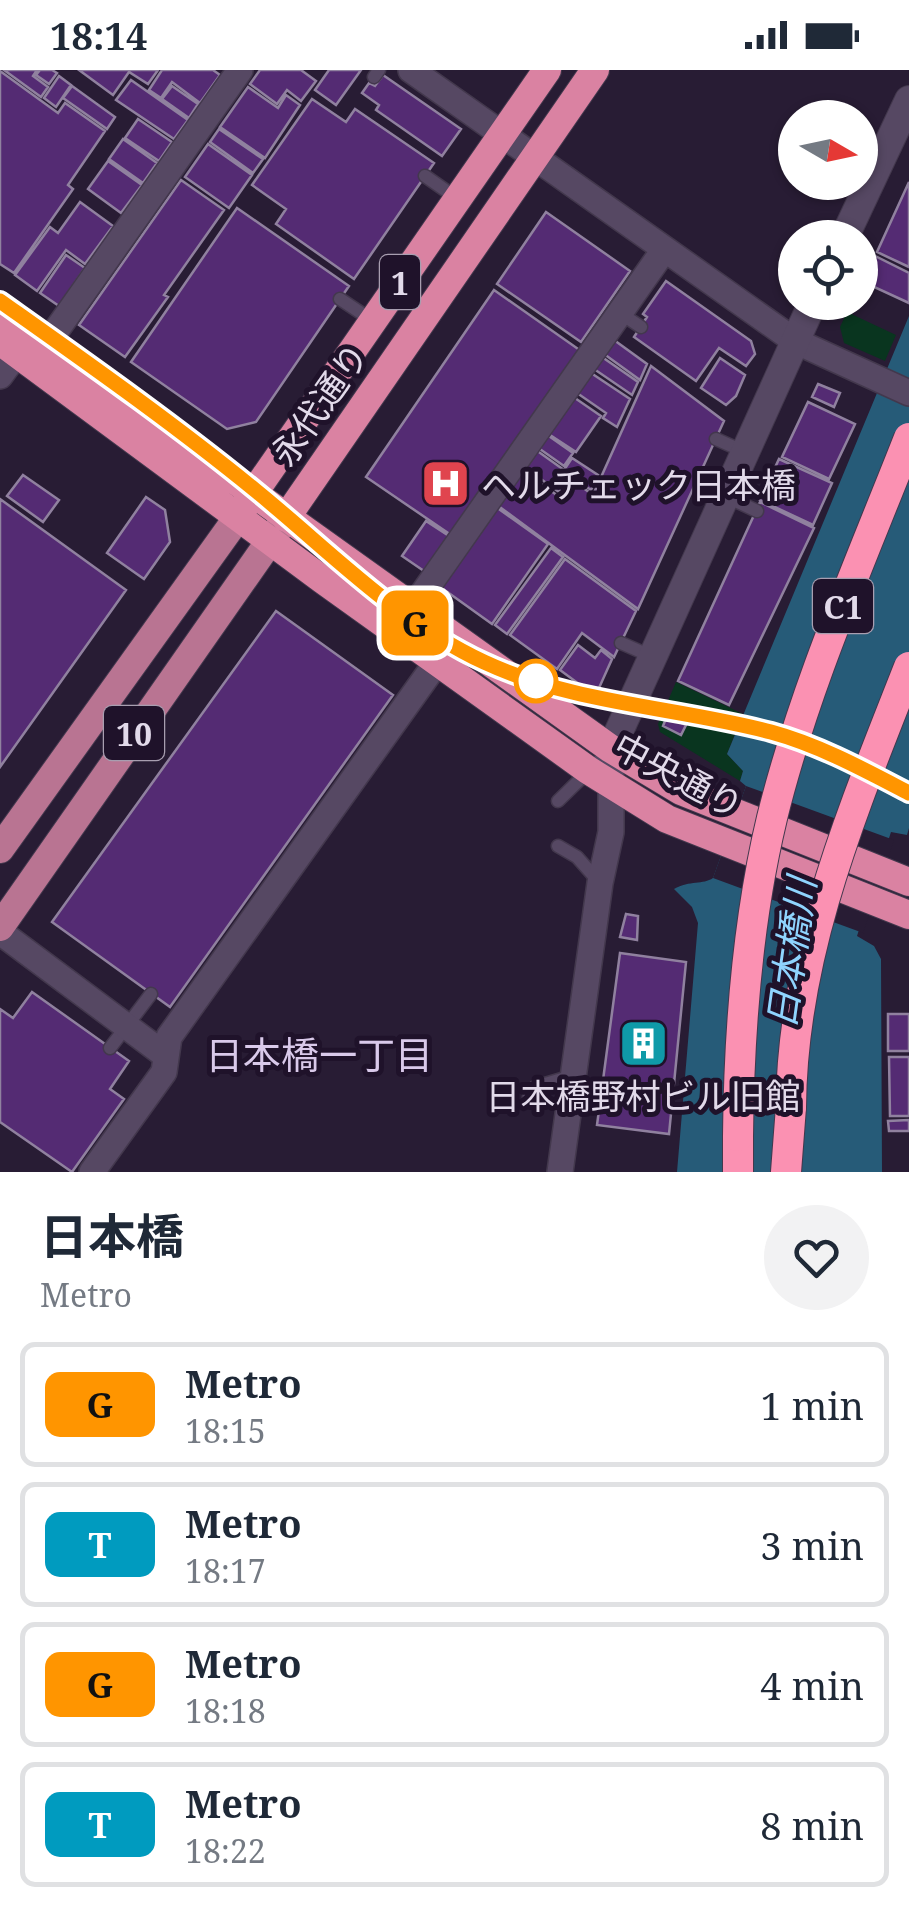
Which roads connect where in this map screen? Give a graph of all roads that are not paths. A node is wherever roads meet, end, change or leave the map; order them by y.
1 (240, 70) edge
2 (412, 70) edge
3 (547, 70) edge
4 (595, 70) edge
5 (909, 100) edge
6 (503, 134) junction
7 (534, 158) junction
8 (425, 176) dead end
9 (458, 199) junction
10 (852, 220) edge
11 (664, 250) junction
12 (340, 298) dead end
13 (0, 312) edge
14 (805, 320) edge
15 (373, 321) junction
16 (795, 342) junction
17 (46, 346) junction
18 (8, 347) edge
19 (0, 376) edge
20 (909, 393) edge
21 (909, 438) edge
22 (716, 439) dead end
23 (745, 452) junction
24 (725, 496) junction
25 (245, 506) junction
26 (757, 511) dead end
27 (277, 529) junction
28 (412, 610) junction
29 (621, 643) dead end
30 (653, 657) junction
31 (437, 662) junction
32 (909, 667) edge
33 (611, 749) junction
34 (599, 777) junction
35 (558, 801) dead end
36 (558, 846) dead end
37 (0, 850) edge
38 (899, 878) edge
39 (600, 883) junction
40 (909, 916) edge
41 (0, 930) edge
42 (151, 994) dead end
43 (126, 1026) junction
44 (110, 1048) dead end
45 (165, 1055) junction
46 (572, 1076) junction
47 (529, 1097) dead end
48 (791, 1107) junction
49 (92, 1172) edge
50 (560, 1172) edge
51 (738, 1172) edge
52 (786, 1172) edge
53 (795, 1172) edge

1 - 17 street
2 - 6 street
3 - 6 highway, 永代通り / 1
4 - 7 highway, 永代通り / 1
5 - 10 street
6 - 7 street
6 - 9 highway, 永代通り / 1
7 - 11 street
7 - 27 highway, 永代通り / 1
8 - 9 lane
9 - 15 highway, 永代通り / 1
11 - 16 street
11 - 28 street
12 - 15 lane
13 - 17 highway, 中央通り
14 - 16 street
15 - 25 highway, 永代通り / 1
16 - 20 street
16 - 23 street
17 - 25 highway, 中央通り
18 - 19 street
18 - 25 highway, 中央通り
21 - 51 highway, C1, bridge
22 - 23 lane
23 - 24 street
24 - 26 lane
24 - 30 street
25 - 27 highway, 中央通り
25 - 37 main road, 永代通り / 10
27 - 28 highway, 中央通り
27 - 31 highway, 中央通り
27 - 41 main road, 永代通り / 10
28 - 33 highway, 中央通り
29 - 30 lane
30 - 33 street
31 - 34 highway, 中央通り
31 - 45 street
32 - 48 highway, C1, bridge
33 - 34 street
33 - 38 highway, 中央通り
34 - 35 lane
34 - 39 street
34 - 40 highway, 中央通り
36 - 39 lane
39 - 46 street
41 - 43 street
42 - 43 lane
43 - 44 lane
43 - 45 street
45 - 49 street
46 - 47 lane
46 - 50 street
48 - 52 highway, C1
48 - 53 highway

